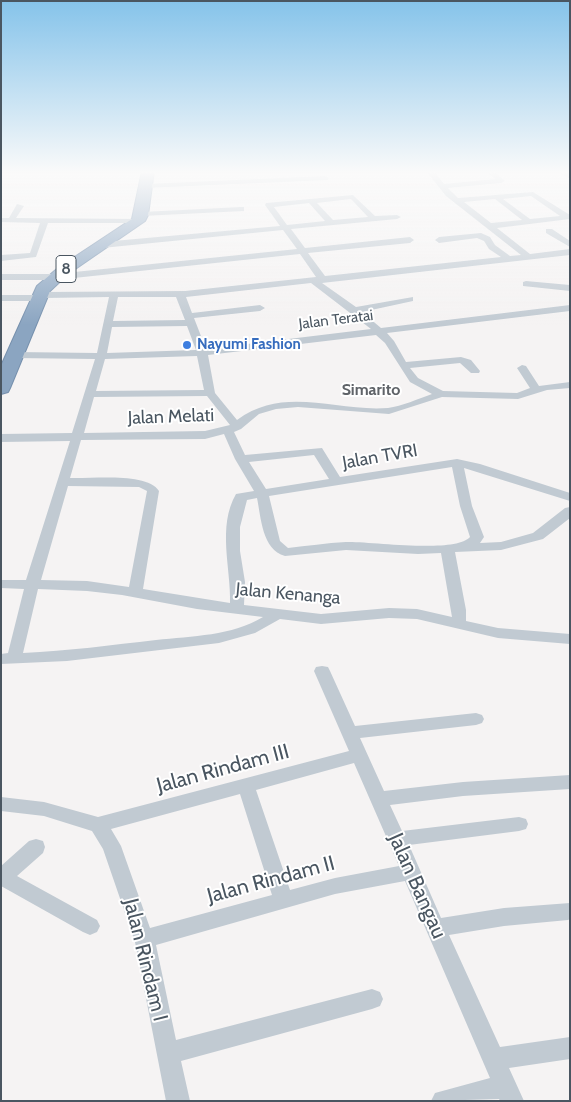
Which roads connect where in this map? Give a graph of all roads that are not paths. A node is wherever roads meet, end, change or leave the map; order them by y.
1 (44, 222) edge
2 (134, 222) edge
3 (281, 222) edge
4 (336, 222) edge
5 (485, 222) edge
6 (524, 222) edge
7 (331, 223) joint
8 (489, 226) junction
9 (284, 228) junction
10 (400, 231) dead end
11 (549, 231) dead end
12 (439, 240) dead end
13 (102, 245) junction
14 (570, 245) edge
15 (301, 251) junction
16 (570, 252) edge
17 (529, 257) junction
18 (1, 258) edge
19 (509, 259) junction
20 (1, 277) edge
21 (55, 277) junction
22 (318, 280) junction
23 (526, 284) dead end
24 (570, 288) edge
25 (180, 294) junction
26 (40, 296) junction
27 (114, 296) junction
28 (1, 298) edge
29 (410, 299) dead end
30 (512, 304) dead end
31 (260, 308) dead end
32 (570, 308) edge
33 (353, 311) junction
34 (502, 315) junction
35 (189, 319) junction
36 (108, 324) junction
37 (379, 330) junction
38 (202, 353) junction
39 (15, 355) junction
40 (101, 356) junction
41 (403, 365) junction
42 (522, 368) dead end
43 (475, 371) dead end
44 (570, 385) edge
45 (1, 388) edge
46 (537, 390) junction
47 (210, 393) junction
48 (90, 394) junction
49 (441, 394) junction
50 (232, 429) junction
51 (77, 437) junction
52 (1, 438) edge
53 (241, 459) junction
54 (457, 463) junction
55 (63, 482) junction
56 (337, 482) junction
57 (262, 493) junction
58 (570, 497) edge
59 (570, 511) edge
60 (454, 549) junction
61 (1, 584) edge
62 (32, 585) junction
63 (135, 592) junction
64 (237, 609) junction
65 (277, 614) junction
66 (458, 623) junction
67 (570, 639) edge
68 (8, 659) edge
69 (322, 670) dead end
70 (476, 718) dead end
71 (350, 733) junction
72 (360, 755) junction
73 (570, 782) edge
74 (246, 786) junction
75 (379, 799) junction
76 (1, 804) edge
77 (519, 824) dead end
78 (98, 825) junction
79 (397, 839) junction
80 (36, 847) dead end
81 (411, 872) junction
82 (2, 878) edge
83 (284, 900) junction
84 (568, 911) dead end
85 (90, 926) dead end
86 (436, 928) junction
87 (144, 939) junction
88 (372, 999) dead end
89 (570, 1048) edge
90 (168, 1052) junction
91 (494, 1059) junction
92 (509, 1093) edge
93 (178, 1101) edge
94 (443, 1101) edge

1 - 18 street
2 - 13 highway, 8
3 - 9 street
4 - 7 street
5 - 8 street
6 - 8 street
7 - 9 street
8 - 17 street
9 - 13 street
9 - 15 street
10 - 15 street
11 - 14 street
12 - 19 street
13 - 21 highway, 8
15 - 21 street
15 - 22 street
16 - 17 street
17 - 19 street
19 - 22 street
20 - 21 street
21 - 26 highway, 8
22 - 25 street
22 - 33 street
23 - 24 street
25 - 27 street
25 - 35 street
26 - 27 street
26 - 28 street
26 - 39 highway, 8
27 - 36 street
29 - 33 street
30 - 34 street
31 - 35 street
32 - 34 street, Jalan Teratai
33 - 37 street
34 - 37 street, Jalan Teratai
35 - 36 street
35 - 38 street
36 - 40 street
37 - 38 street, Jalan Teratai
37 - 41 street
38 - 40 street, Jalan Teratai
38 - 47 street
39 - 40 street, Jalan Teratai
39 - 45 highway, 8
40 - 48 street
41 - 43 street
41 - 49 street
42 - 46 street
44 - 46 street, Jalan Melati
46 - 49 street, Jalan Melati
47 - 48 street
47 - 50 street
48 - 51 street
49 - 50 street, Jalan Melati
50 - 51 street, Jalan Melati
50 - 53 street
51 - 52 street, Jalan Melati
51 - 55 street
53 - 56 street
53 - 57 street
54 - 56 street, Jalan TVRI
54 - 58 street, Jalan TVRI
54 - 60 street
55 - 62 street
55 - 63 street
56 - 57 street, Jalan TVRI
57 - 60 street
57 - 64 street, Jalan TVRI
59 - 60 street
60 - 66 street
61 - 62 street, Jalan Kenanga
62 - 63 street, Jalan Kenanga
62 - 68 street
63 - 64 street, Jalan Kenanga
64 - 65 street, Jalan Kenanga
65 - 66 street, Jalan Kenanga
65 - 68 street
66 - 67 street, Jalan Kenanga
69 - 71 street, Jalan Bangau
70 - 71 street
71 - 72 street, Jalan Bangau
72 - 74 street, Jalan Rindam III
72 - 75 street, Jalan Bangau
73 - 75 street
74 - 78 street, Jalan Rindam III
74 - 83 street
75 - 79 street, Jalan Bangau
76 - 78 street
77 - 79 street
78 - 87 street, Jalan Rindam I
79 - 81 street, Jalan Bangau
80 - 82 street
81 - 83 street, Jalan Rindam II
81 - 86 street, Jalan Bangau
82 - 85 street
83 - 87 street, Jalan Rindam II
84 - 86 street
86 - 91 street, Jalan Bangau
87 - 90 street, Jalan Rindam I
88 - 90 street
89 - 91 street
90 - 93 street, Jalan Rindam I
91 - 92 street, Jalan Bangau
92 - 94 street

